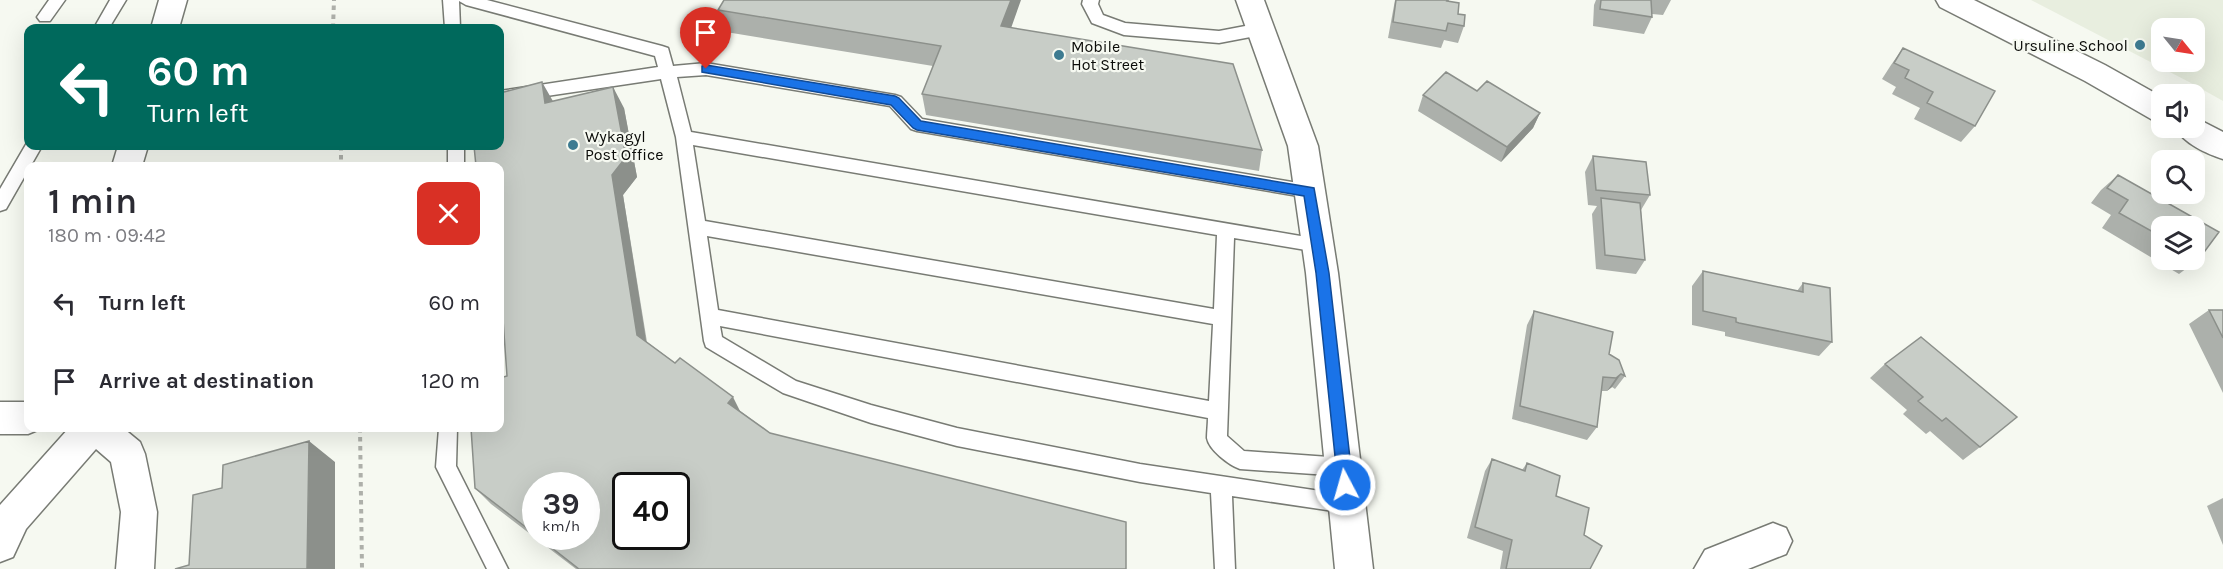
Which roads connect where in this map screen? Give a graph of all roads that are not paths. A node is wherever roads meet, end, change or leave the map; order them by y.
1 (57, 0) edge
2 (118, 0) edge
3 (173, 0) edge
4 (451, 0) edge
5 (466, 0) edge
6 (1091, 0) edge
7 (1950, 0) edge
8 (1256, 14) edge
9 (45, 17) dead end
10 (103, 24) edge
11 (166, 24) edge
12 (452, 24) edge
13 (667, 72) junction
14 (504, 96) edge
15 (2151, 105) edge
16 (2205, 136) edge
17 (684, 137) junction
18 (2223, 147) edge
19 (24, 163) edge
20 (1310, 191) junction
21 (0, 204) edge
22 (697, 227) junction
23 (1226, 230) junction
24 (1318, 245) junction
25 (710, 316) junction
26 (1222, 318) junction
27 (1219, 411) junction
28 (24, 417) edge
29 (0, 418) edge
30 (87, 432) edge
31 (102, 432) edge
32 (448, 432) edge
33 (1343, 467) junction
34 (1221, 485) junction
35 (1347, 504) junction
36 (4, 527) edge
37 (1773, 541) dead end
38 (135, 569) edge
39 (498, 569) edge
40 (1226, 569) edge
41 (1354, 569) edge
42 (1713, 569) edge

1 - 9 lane
2 - 10 lane
3 - 11 street
4 - 12 lane
5 - 13 lane
6 - 8 lane
7 - 15 street
8 - 20 street
13 - 14 lane
13 - 17 lane
13 - 20 lane
16 - 18 street
17 - 22 lane
17 - 23 lane
19 - 21 lane
20 - 24 street
22 - 25 lane
22 - 26 lane
23 - 24 lane
23 - 26 lane
24 - 33 street
25 - 27 lane
25 - 34 lane
26 - 27 lane
27 - 33 lane
28 - 29 street
30 - 36 street
31 - 38 street
32 - 39 lane
33 - 35 street
34 - 35 lane
34 - 40 lane
35 - 41 street
37 - 42 street

